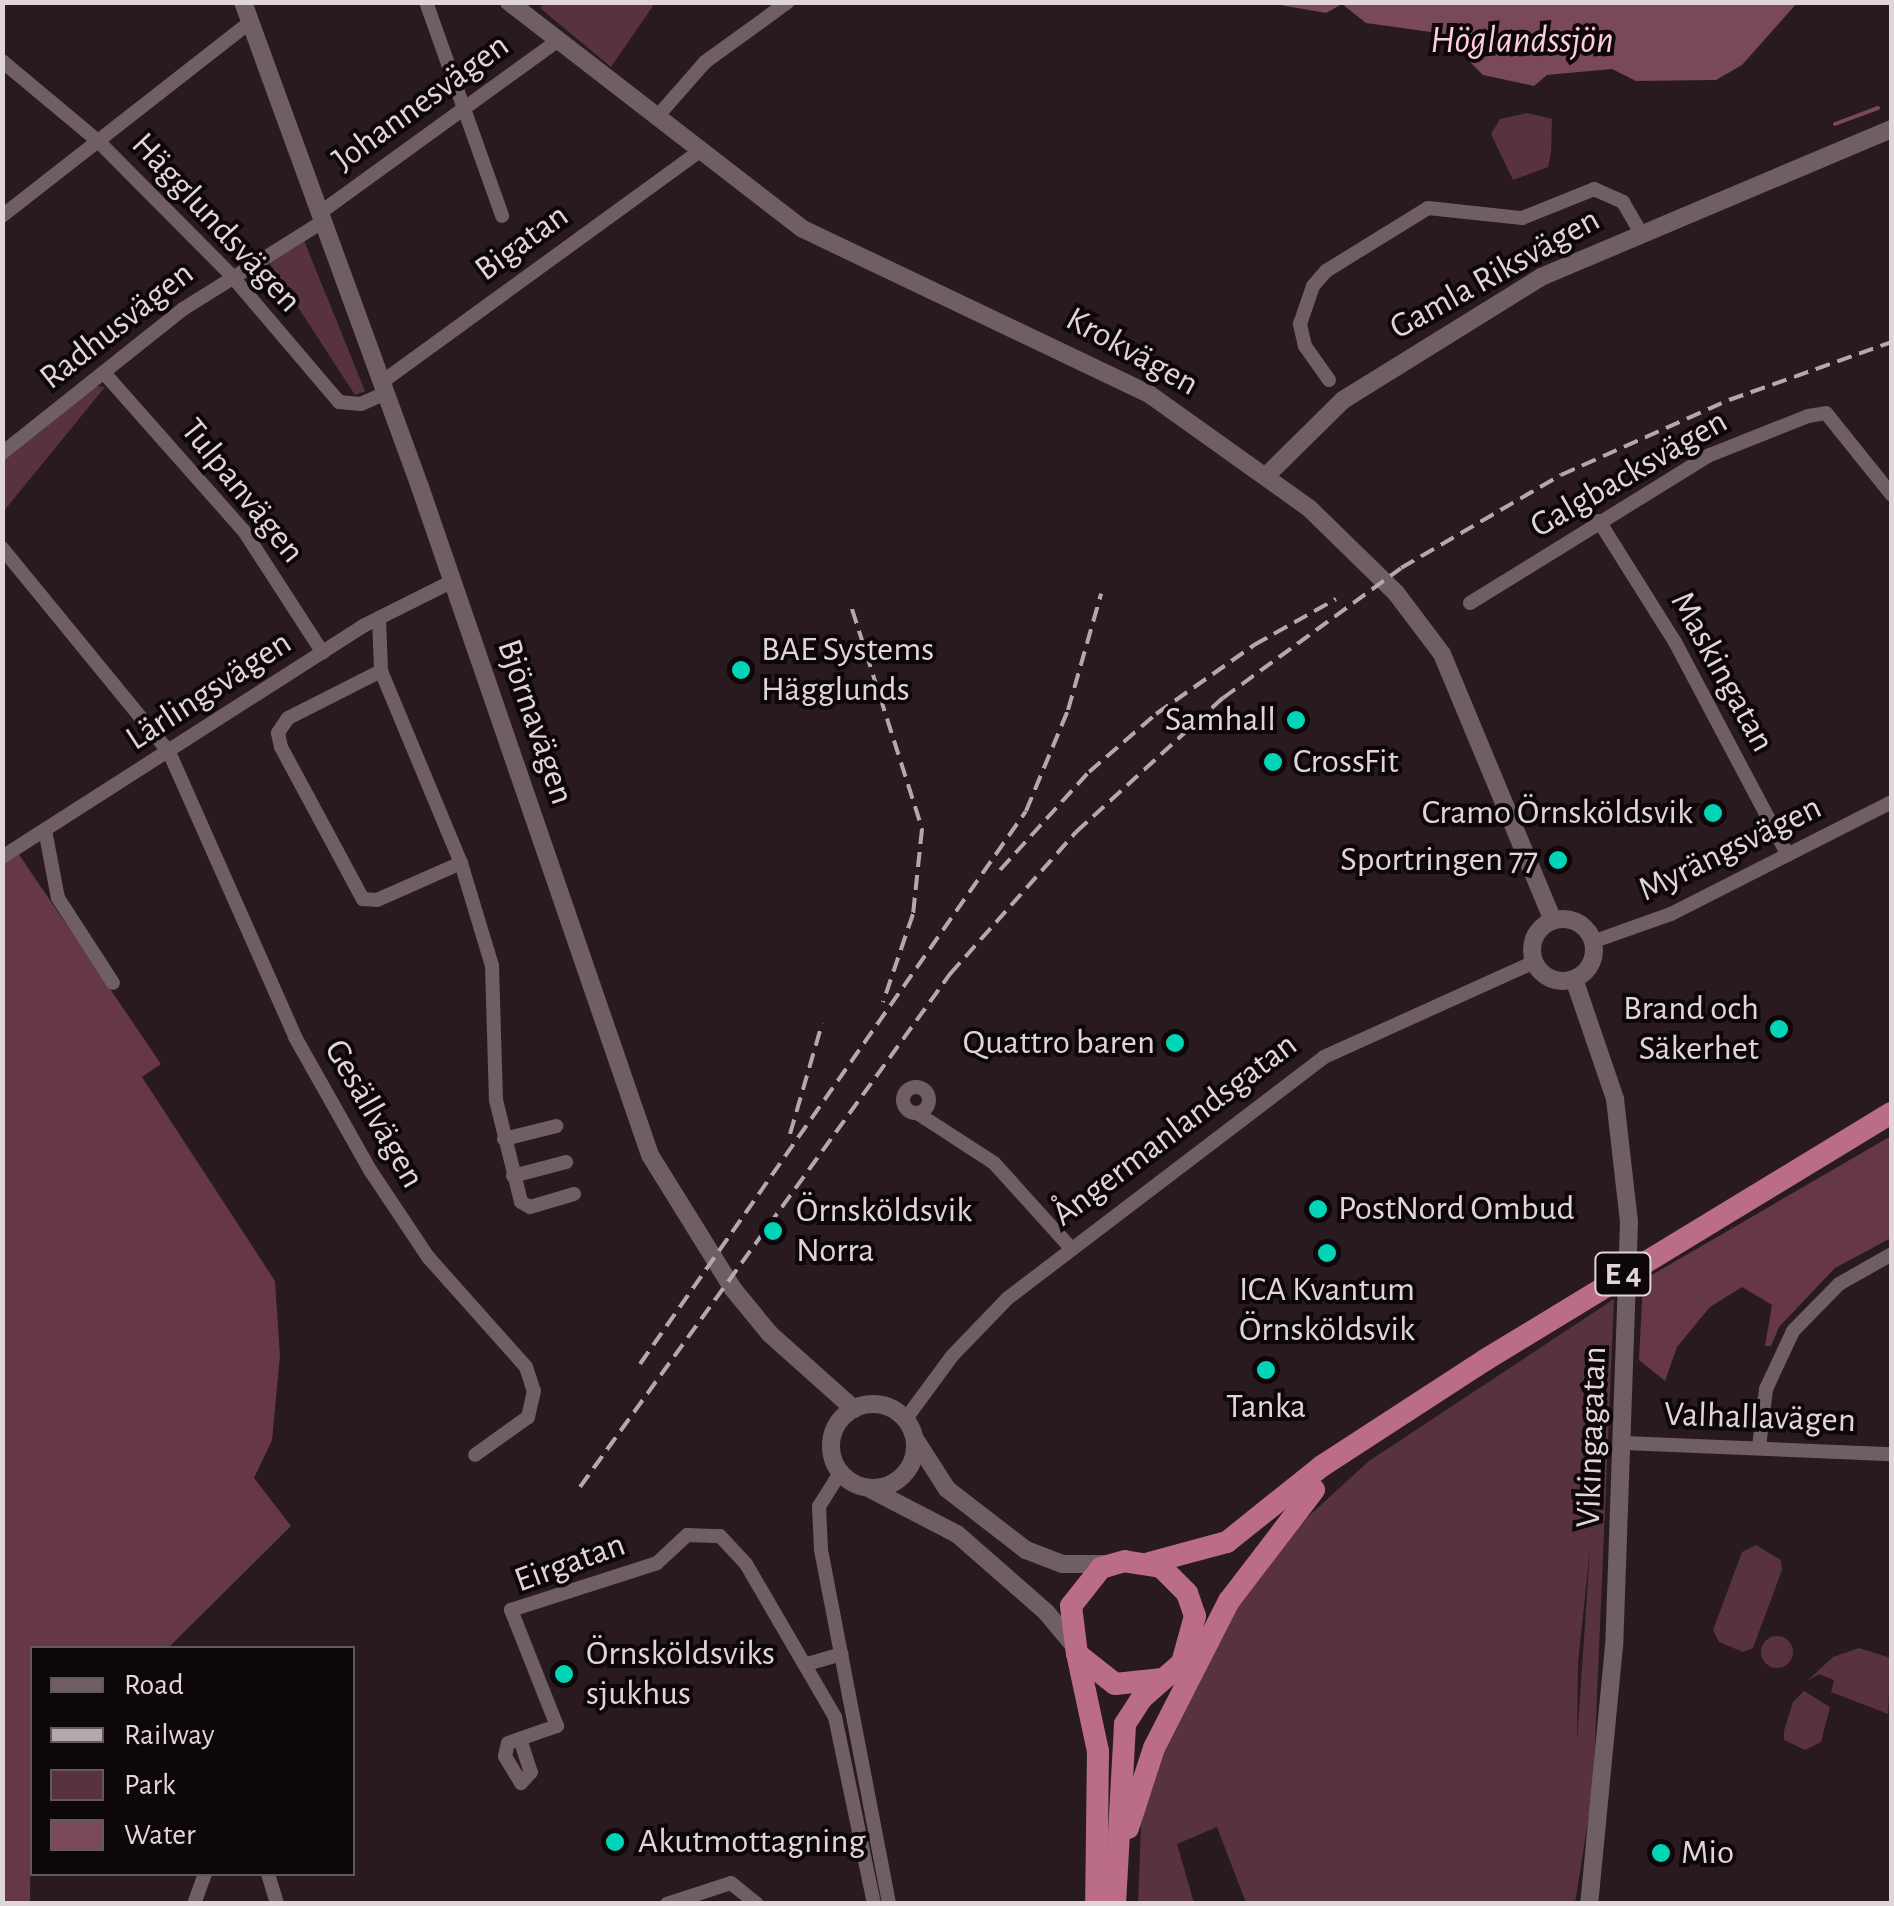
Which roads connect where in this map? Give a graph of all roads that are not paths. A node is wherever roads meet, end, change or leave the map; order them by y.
1 (243, 2) edge
2 (426, 2) edge
3 (508, 2) edge
4 (788, 2) edge
5 (250, 22) junction
6 (557, 40) junction
7 (2, 62) edge
8 (465, 111) junction
9 (656, 118) junction
10 (1892, 129) edge
11 (98, 140) junction
12 (698, 152) junction
13 (2, 216) edge
14 (322, 216) junction
15 (502, 216) dead end
16 (1640, 232) junction
17 (231, 275) junction
18 (105, 374) junction
19 (1329, 380) dead end
20 (384, 387) junction
21 (2, 453) edge
22 (1268, 474) junction
23 (1892, 495) edge
24 (1599, 521) junction
25 (2, 548) edge
26 (452, 582) junction
27 (1470, 603) dead end
28 (379, 618) junction
29 (323, 653) junction
30 (382, 671) junction
31 (170, 752) junction
32 (1892, 802) edge
33 (45, 830) junction
34 (1788, 855) junction
35 (2, 857) edge
36 (461, 863) junction
37 (1553, 920) junction
38 (1592, 942) junction
39 (1534, 962) junction
40 (1574, 979) junction
41 (113, 983) dead end
42 (923, 1112) dead end
43 (1892, 1113) edge
44 (556, 1126) dead end
45 (504, 1140) junction
46 (566, 1162) dead end
47 (513, 1176) junction
48 (574, 1194) dead end
49 (1070, 1246) junction
50 (1892, 1254) edge
51 (854, 1409) junction
52 (909, 1428) junction
53 (1625, 1443) junction
54 (1359, 1444) junction
55 (1759, 1447) junction
56 (1892, 1454) edge
57 (475, 1455) dead end
58 (840, 1473) junction
59 (867, 1488) junction
60 (1314, 1490) junction
61 (1149, 1563) junction
62 (1112, 1564) junction
63 (1195, 1628) junction
64 (1074, 1649) junction
65 (842, 1654) junction
66 (806, 1664) junction
67 (1163, 1679) junction
68 (520, 1740) dead end
69 (1118, 1865) junction
70 (204, 1876) edge
71 (269, 1876) edge
72 (194, 1904) edge
73 (277, 1904) edge
74 (667, 1904) edge
75 (758, 1904) edge
76 (874, 1904) edge
77 (889, 1904) edge
78 (1096, 1904) edge
79 (1116, 1904) edge
80 (1588, 1904) edge

1 - 5 street, Björnavägen
2 - 8 street
3 - 6 street, Krokvägen
4 - 9 street
5 - 11 street
5 - 14 street, Björnavägen
6 - 8 street, Johannesvägen
6 - 9 street, Krokvägen
7 - 11 street, Hägglundsvägen
8 - 14 street, Johannesvägen
8 - 15 street
9 - 12 street, Krokvägen
10 - 16 street, Gamla Riksvägen
11 - 13 street
11 - 17 street, Hägglundsvägen
12 - 20 street, Bigatan
12 - 22 street, Krokvägen
14 - 17 street, Radhusvägen
14 - 20 street, Björnavägen
16 - 19 street
16 - 22 street, Gamla Riksvägen
17 - 18 street, Radhusvägen
17 - 20 street, Hägglundsvägen
18 - 21 street, Radhusvägen
18 - 29 street, Tulpanvägen
20 - 26 street, Björnavägen
22 - 37 street, Krokvägen
23 - 24 street, Galgbacksvägen
24 - 27 street, Galgbacksvägen
24 - 34 street, Maskingatan
25 - 31 street
26 - 28 street, Lärlingsvägen
26 - 51 street, Björnavägen
28 - 29 street, Lärlingsvägen
28 - 30 street
29 - 31 street, Lärlingsvägen
30 - 36 street
30 - 36 street
31 - 33 street, Lärlingsvägen
31 - 57 street, Gesällvägen
32 - 34 street, Myrängsvägen
33 - 35 street, Lärlingsvägen
33 - 41 street
34 - 38 street, Myrängsvägen
36 - 45 street
37 - 38 street
37 - 39 street
38 - 40 street
39 - 40 street
39 - 49 street, Ångermanlandsgatan
40 - 53 street, Vikingagatan
42 - 49 street
43 - 54 highway, E 4
44 - 45 street
45 - 47 street
46 - 47 street
47 - 48 street
49 - 52 street, Ångermanlandsgatan
50 - 55 street
51 - 52 street
51 - 58 street
52 - 59 street
52 - 62 street
53 - 55 street, Valhallavägen
53 - 80 street, Vikingagatan
54 - 60 highway, E 4
54 - 61 highway, E 4
55 - 56 street, Valhallavägen
58 - 59 street
58 - 65 street
59 - 64 street
60 - 63 highway, E 4
60 - 69 highway
61 - 62 highway, E 4
61 - 63 highway
62 - 64 highway
63 - 67 highway, E 4
64 - 67 highway
64 - 78 highway
65 - 66 street
65 - 77 street
66 - 68 street, Eirgatan
66 - 76 street
67 - 69 highway, E 4
69 - 79 highway, E 4
70 - 72 street
71 - 73 street
74 - 75 street

